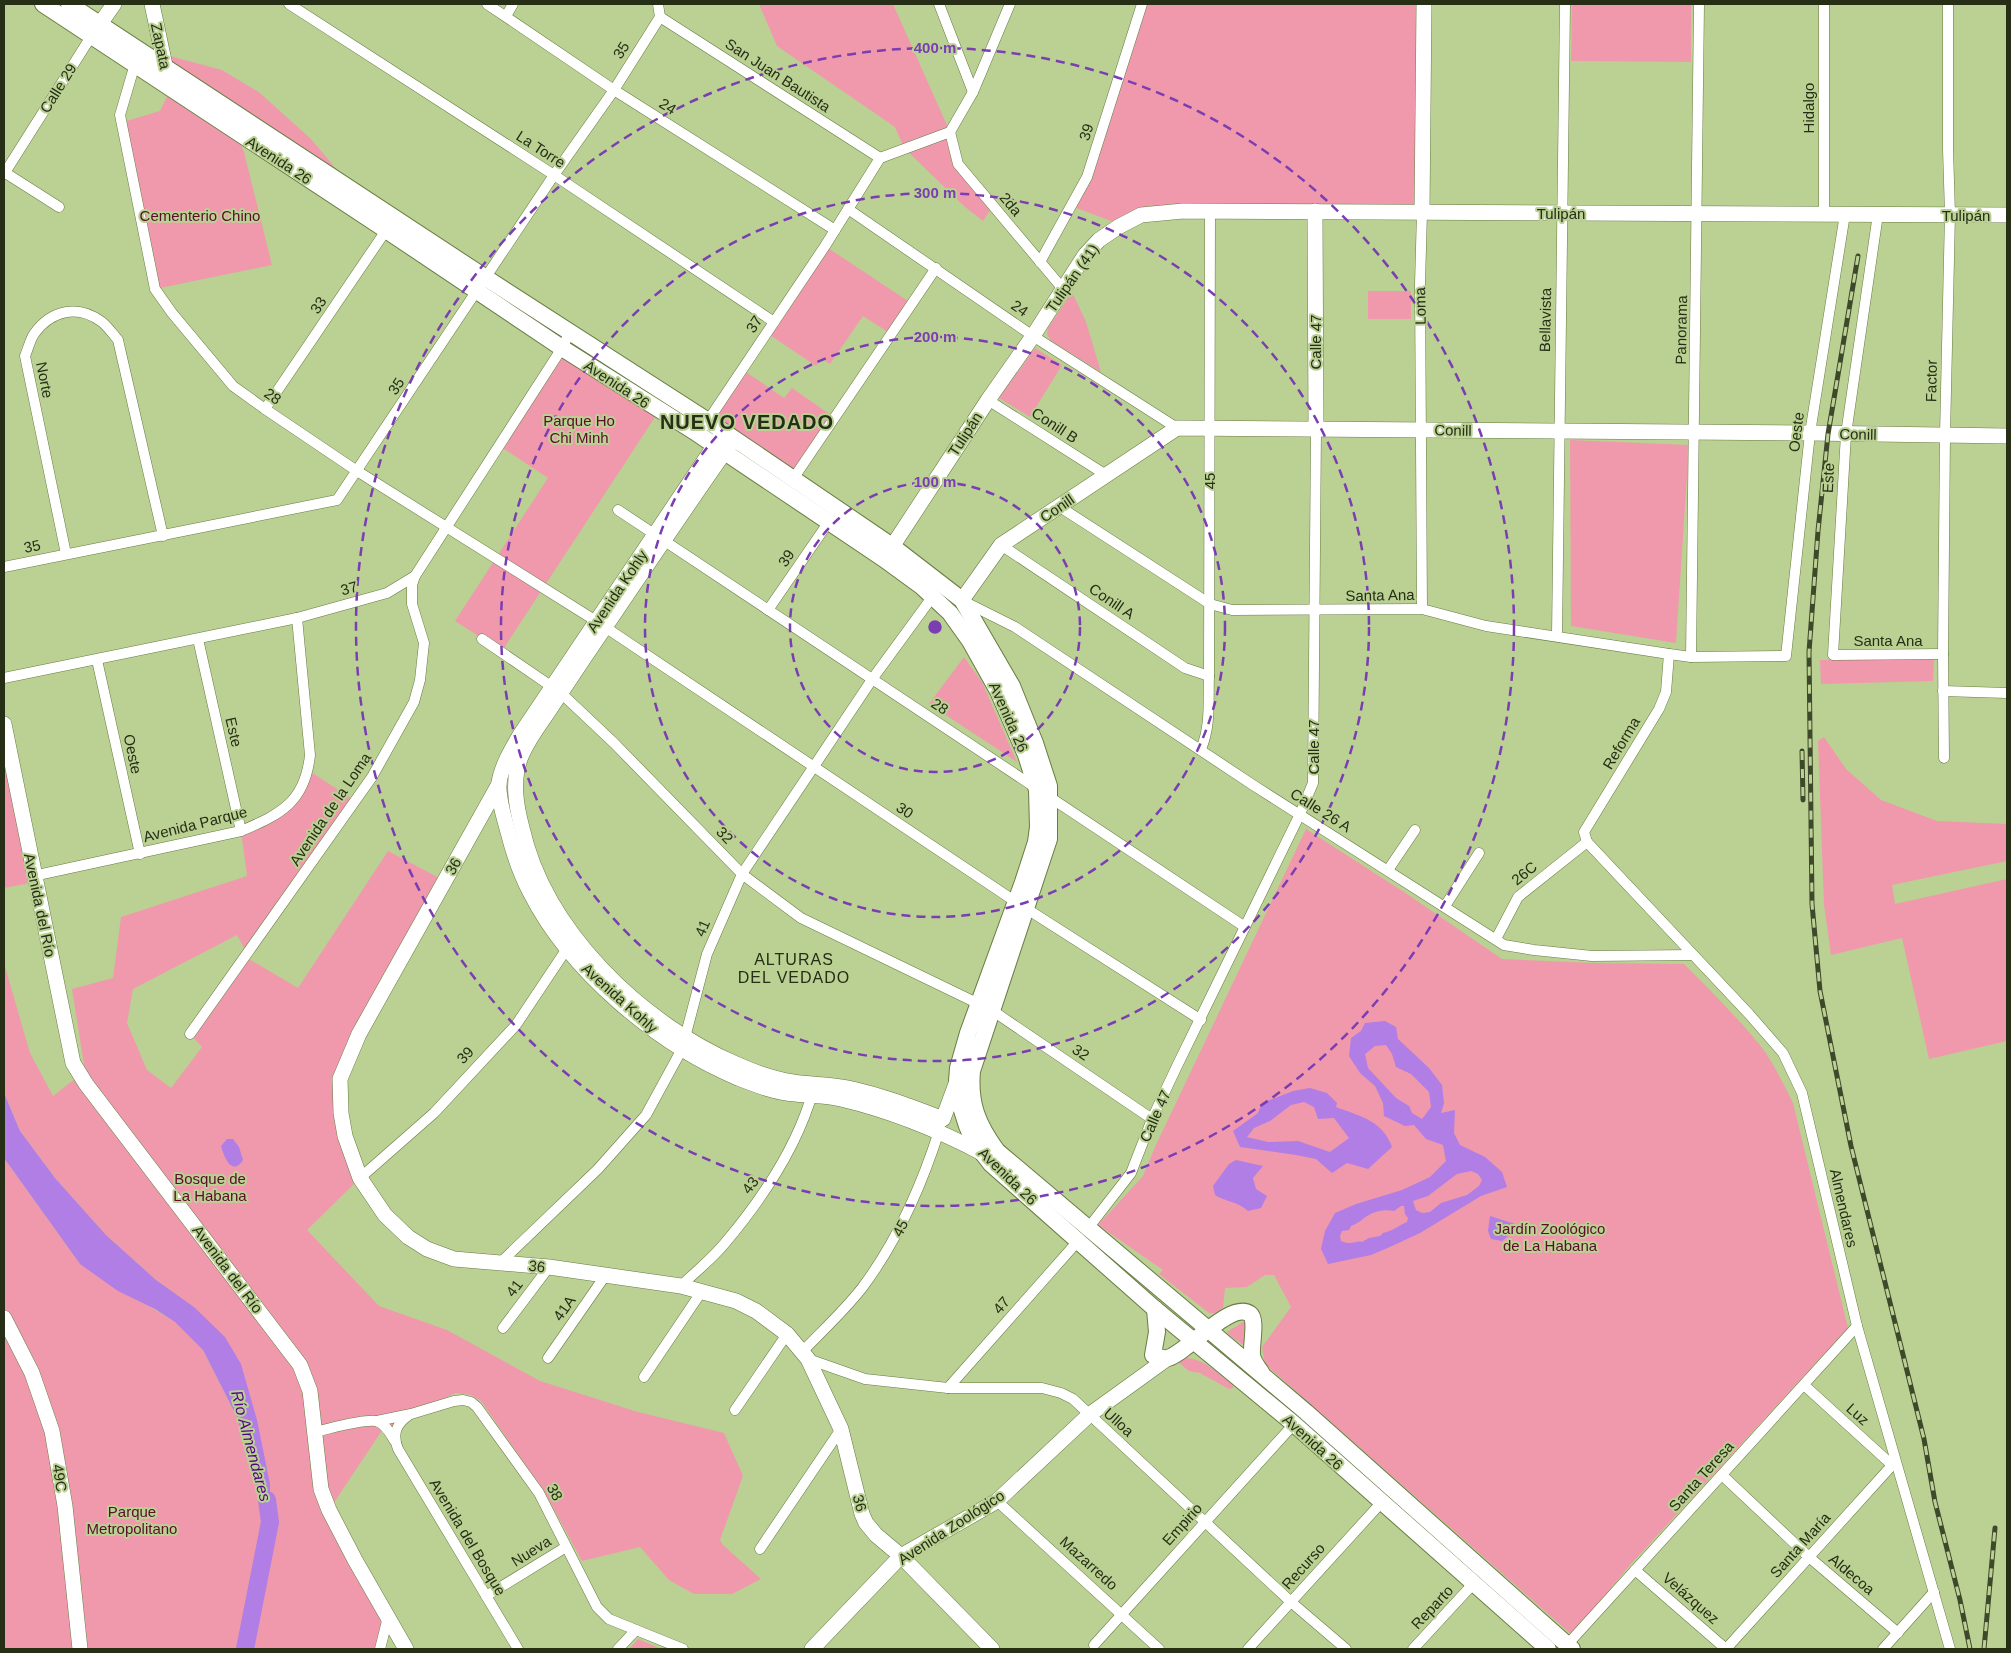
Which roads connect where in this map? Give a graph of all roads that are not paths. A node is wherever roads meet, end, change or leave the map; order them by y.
1 (43, 4) edge
2 (70, 4) edge
3 (114, 4) edge
4 (152, 4) edge
5 (289, 4) edge
6 (487, 4) edge
7 (513, 4) edge
8 (658, 4) edge
9 (939, 4) edge
10 (1010, 4) edge
11 (1142, 4) edge
12 (1424, 4) edge
13 (1565, 4) edge
14 (1699, 4) edge
15 (1824, 4) edge
16 (1948, 4) edge
17 (506, 16) junction
18 (660, 17) junction
19 (96, 29) junction
20 (135, 64) junction
21 (164, 67) junction
22 (171, 88) junction
23 (614, 90) junction
24 (973, 92) junction
25 (950, 132) junction
26 (880, 158) junction
27 (4, 173) edge
28 (554, 175) junction
29 (58, 207) dead end
30 (848, 209) junction
31 (1210, 211) junction
32 (1315, 211) junction
33 (1422, 212) junction
34 (1561, 212) junction
35 (1697, 213) junction
36 (1824, 213) junction
37 (1845, 214) junction
38 (1878, 214) junction
39 (1950, 214) junction
40 (2007, 215) edge
41 (391, 224) junction
42 (1118, 227) joint
43 (835, 230) junction
44 (1040, 262) junction
45 (936, 268) junction
46 (481, 284) junction
47 (1063, 289) junction
48 (774, 322) junction
49 (570, 332) junction
50 (1033, 336) junction
51 (562, 348) junction
52 (988, 400) junction
53 (265, 409) junction
54 (708, 421) junction
55 (1178, 428) junction
56 (1208, 428) junction
57 (1316, 429) junction
58 (1422, 430) junction
59 (1558, 431) junction
60 (1695, 432) junction
61 (1810, 433) junction
62 (698, 434) junction
63 (1846, 434) junction
64 (729, 435) junction
65 (1945, 435) junction
66 (2007, 436) edge
67 (719, 450) junction
68 (358, 471) junction
69 (1106, 475) junction
70 (793, 479) junction
71 (1060, 507) junction
72 (618, 510) dead end
73 (828, 522) junction
74 (447, 526) junction
75 (163, 536) junction
76 (660, 538) junction
77 (1001, 545) junction
78 (888, 553) junction
79 (66, 554) junction
80 (4, 567) edge
81 (415, 576) junction
82 (933, 596) junction
83 (962, 600) junction
84 (1210, 604) junction
85 (1422, 609) junction
86 (768, 610) junction
87 (1314, 611) junction
88 (297, 618) junction
89 (600, 624) junction
90 (1557, 636) junction
91 (482, 639) dead end
92 (198, 640) junction
93 (1670, 654) junction
94 (1943, 654) junction
95 (1832, 655) joint
96 (1786, 656) joint
97 (1691, 657) junction
98 (97, 660) junction
99 (1209, 676) junction
100 (4, 678) edge
101 (873, 678) junction
102 (556, 690) junction
103 (1943, 692) junction
104 (2007, 693) edge
105 (4, 724) edge
106 (1201, 749) junction
107 (1944, 758) dead end
108 (813, 767) junction
109 (499, 784) junction
110 (1043, 794) junction
111 (516, 796) junction
112 (501, 803) junction
113 (484, 811) junction
114 (1300, 814) junction
115 (1415, 830) dead end
116 (241, 831) junction
117 (1587, 842) junction
118 (1479, 853) dead end
119 (140, 854) junction
120 (1388, 870) junction
121 (742, 874) junction
122 (33, 876) junction
123 (531, 879) junction
124 (1021, 905) junction
125 (1445, 906) junction
126 (1245, 927) junction
127 (1496, 939) junction
128 (571, 942) junction
129 (1693, 955) junction
130 (986, 1007) junction
131 (1201, 1020) junction
132 (190, 1034) dead end
133 (684, 1044) junction
134 (957, 1081) junction
135 (813, 1089) junction
136 (1152, 1119) junction
137 (941, 1125) junction
138 (982, 1153) junction
139 (360, 1178) junction
140 (1089, 1227) junction
141 (1078, 1241) junction
142 (501, 1262) junction
143 (548, 1267) junction
144 (605, 1276) junction
145 (681, 1286) junction
146 (702, 1291) junction
147 (1155, 1309) junction
148 (4, 1318) edge
149 (1857, 1326) junction
150 (503, 1328) dead end
151 (787, 1334) junction
152 (1202, 1336) junction
153 (805, 1355) junction
154 (548, 1358) dead end
155 (1157, 1361) junction
156 (1262, 1374) junction
157 (644, 1377) dead end
158 (1804, 1385) junction
159 (948, 1388) junction
160 (735, 1410) dead end
161 (411, 1414) junction
162 (1090, 1415) junction
163 (377, 1421) junction
164 (1294, 1424) junction
165 (841, 1429) junction
166 (314, 1432) junction
167 (394, 1440) junction
168 (1894, 1464) junction
169 (1722, 1474) junction
170 (997, 1501) junction
171 (1381, 1503) junction
172 (1205, 1521) junction
173 (566, 1546) junction
174 (760, 1549) dead end
175 (901, 1556) junction
176 (1809, 1557) junction
177 (1635, 1570) junction
178 (1473, 1584) junction
179 (1934, 1592) junction
180 (486, 1596) junction
181 (1292, 1602) junction
182 (1122, 1614) junction
183 (388, 1616) junction
184 (636, 1630) junction
185 (1898, 1633) junction
186 (1094, 1645) dead end
187 (1569, 1647) edge
188 (80, 1649) edge
189 (380, 1649) edge
190 (406, 1649) edge
191 (518, 1649) edge
192 (618, 1649) edge
193 (683, 1649) edge
194 (812, 1649) edge
195 (992, 1649) edge
196 (1159, 1649) edge
197 (1248, 1649) edge
198 (1346, 1649) edge
199 (1413, 1649) edge
200 (1548, 1649) edge
201 (1726, 1649) edge
202 (1883, 1649) edge
203 (1950, 1649) edge

1 - 19 main road, Avenida 26
2 - 19 main road, Avenida 26
3 - 19 street, Calle 29
4 - 21 street, Zapata
5 - 28 street, La Torre
6 - 17 street, 24
7 - 17 street
8 - 18 street
9 - 24 street
10 - 24 street
11 - 44 street, 39
12 - 33 street, Loma
13 - 34 street, Bellavista
14 - 35 street, Panorama
15 - 36 street, Hidalgo
16 - 39 street, Factor
17 - 23 street, 24
18 - 23 street, 35
18 - 26 street, San Juan Bautista
19 - 20 main road, Avenida 26
19 - 21 main road, Avenida 26
19 - 27 street, Calle 29
20 - 22 main road, Avenida 26
20 - 53 street, 28
21 - 22 street, Zapata
21 - 41 main road, Avenida 26
22 - 41 main road, Avenida 26
23 - 28 street, 35
23 - 43 street, 24
24 - 25 street
25 - 26 street
25 - 44 street, 2da
26 - 30 street, 37
27 - 29 street
28 - 46 street, 35
28 - 48 street, La Torre
30 - 43 street, 37
30 - 45 street, 24
31 - 32 street, Tulipán
31 - 42 street, Tulipán
31 - 56 street, 45
32 - 33 street, Tulipán
32 - 57 street, Calle 47
33 - 34 street, Tulipán
33 - 58 street, Loma
34 - 35 street, Tulipán
34 - 59 street, Bellavista
35 - 36 street, Tulipán
35 - 60 street, Panorama
36 - 37 street, Tulipán
37 - 38 street, Tulipán
37 - 61 street, Oeste
38 - 39 street, Tulipán
38 - 63 street, Este
39 - 40 street, Tulipán
39 - 65 street, Factor
41 - 46 main road, Avenida 26
41 - 53 street, 33
42 - 47 street, Tulipán (41)
43 - 48 street, 37
44 - 47 street, 2da
45 - 50 street, 24
45 - 70 street
46 - 49 main road, Avenida 26
46 - 51 main road, Avenida 26
46 - 68 street, 35
47 - 50 street, Tulipán (41)
48 - 54 street, 37
49 - 51 street, 37
49 - 54 main road, Avenida 26
50 - 52 street, Tulipán
50 - 55 street, 24
51 - 62 main road, Avenida 26
51 - 74 street, 37
52 - 69 street, Conill B
52 - 78 street, Tulipán
53 - 68 street, 28
54 - 62 street, 37
54 - 64 main road, Avenida 26
55 - 56 street, Conill
55 - 69 street, Conill
56 - 57 street, Conill
56 - 84 street, 45
57 - 58 street, Conill
57 - 87 street, Calle 47
58 - 59 street, Conill
58 - 85 street, Loma
59 - 60 street, Conill
59 - 90 street, Bellavista
60 - 61 street, Conill
60 - 97 street, Panorama
61 - 63 street, Conill
61 - 96 street, Oeste
62 - 67 main road, Avenida 26
63 - 65 street, Conill
63 - 95 street, Este
64 - 67 street, Avenida Kohly
64 - 70 main road, Avenida 26
65 - 66 street, Conill
65 - 94 street, Factor
67 - 73 main road, Avenida 26
67 - 76 street, Avenida Kohly
68 - 74 street, 28
68 - 75 street, 35
69 - 71 street, Conill
70 - 78 main road, Avenida 26
71 - 77 street, Conill
71 - 84 street, Santa Ana
72 - 76 street, 28
73 - 78 main road, Avenida 26
73 - 86 street, 39
74 - 81 street, 37
74 - 89 street, 28
75 - 79 street, 35
75 - 79 street, Norte
76 - 86 street, 28
76 - 89 street, Avenida Kohly
77 - 83 street, Conill
77 - 99 street, Conill A
78 - 82 main road, Avenida 26
78 - 83 main road, Avenida 26
79 - 80 street, 35
81 - 88 street, 37
81 - 132 street, Avenida de la Loma
82 - 83 main road
82 - 101 street, 41
82 - 110 main road, Avenida 26
83 - 106 street, Calle 26 A
83 - 110 main road, Avenida 26
84 - 87 street, Santa Ana
84 - 99 street, 45
85 - 87 street, Santa Ana
85 - 90 street, Santa Ana
86 - 101 street, 28
87 - 114 street, Calle 47
88 - 92 street, 37
88 - 116 street, Avenida Parque
89 - 102 street, Avenida Kohly
89 - 108 street, 30
90 - 93 street, Santa Ana
91 - 102 street, 32
92 - 98 street, 37
92 - 116 street, Este
93 - 97 street, Santa Ana
93 - 117 street, Reforma
94 - 95 street, Santa Ana
94 - 103 street, Factor
96 - 97 street, Santa Ana
98 - 100 street, 37
98 - 119 street, Oeste
99 - 106 street, 45
101 - 108 street, 41
101 - 110 street, 28
102 - 109 street, Avenida Kohly
102 - 111 street, Avenida Kohly
102 - 121 street, 32
103 - 104 street
103 - 107 street, Factor
105 - 122 street, Avenida del Río
106 - 114 street, Calle 26 A
108 - 121 street, 41
108 - 124 street, 30
109 - 112 street, Avenida Kohly
109 - 113 street, 36
110 - 124 main road, Avenida 26
110 - 126 street, 28
111 - 112 street
111 - 123 street, Avenida Kohly
112 - 113 street
112 - 123 street, Avenida Kohly
113 - 139 street, 36
114 - 120 street, Calle 26 A
114 - 126 street, Calle 47
115 - 120 street
116 - 119 street, Avenida Parque
117 - 127 street, 26C
117 - 129 street, Almendares
118 - 125 street
119 - 122 street, Avenida Parque
120 - 125 street, Calle 26 A
121 - 130 street, 32
121 - 133 street, 41
122 - 166 street, Avenida del Río
123 - 128 street, Avenida Kohly
124 - 130 main road, Avenida 26
124 - 131 street, 30
125 - 127 street, Calle 26 A
126 - 131 street, Calle 47
127 - 129 street, Calle 26 A
128 - 133 street, Avenida Kohly
128 - 139 street, 39
129 - 149 street, Almendares
130 - 134 main road, Avenida 26
130 - 136 street, 32
130 - 140 main road, Avenida 26
131 - 136 street, Calle 47
133 - 135 street, Avenida Kohly
133 - 142 street, 41
134 - 137 street, 45
134 - 138 main road, Avenida 26
135 - 137 street, Avenida Kohly
135 - 145 street, 43
136 - 140 street, Calle 47
137 - 138 street, Avenida Kohly
137 - 153 street, 45
138 - 141 main road, Avenida 26
139 - 142 street, 36
140 - 152 main road, Avenida 26
141 - 147 main road, Avenida 26
141 - 159 street, 47
142 - 143 street, 36
143 - 144 street, 36
143 - 150 street, 41
144 - 145 street, 36
144 - 154 street, 41A
145 - 146 street, 36
146 - 151 street, 36
146 - 157 street
147 - 152 main road, Avenida 26
147 - 155 main road
148 - 188 street, 49C
149 - 158 street, Santa Teresa
149 - 168 street, Almendares
151 - 153 street, 36
151 - 160 street
152 - 155 main road
152 - 156 main road, Avenida 26
152 - 156 main road
152 - 164 main road, Avenida 26
153 - 159 street, Ulloa
153 - 165 street, 36
155 - 162 street, Avenida Zoológico
156 - 187 main road, Avenida 26
158 - 168 street, Luz
158 - 169 street, Santa Teresa
159 - 162 street, Ulloa
161 - 163 street, 38
161 - 167 street
161 - 173 street, 38
162 - 170 street, Avenida Zoológico
162 - 172 street, Ulloa
163 - 166 street
163 - 167 street, Avenida del Bosque
164 - 171 main road, Avenida 26
164 - 172 street, Empirio
165 - 174 street
165 - 175 street, 36
166 - 183 street, Avenida del Río
167 - 180 street, Avenida del Bosque
168 - 176 street, Santa María
168 - 179 street, Almendares
169 - 176 street, Aldecoa
169 - 177 street, Santa Teresa
170 - 175 street, Avenida Zoológico
170 - 182 street, Mazarredo
171 - 178 main road, Avenida 26
171 - 181 street, Recurso
172 - 181 street, Ulloa
172 - 182 street, Empirio
173 - 180 street, Nueva
173 - 184 street, 38
175 - 194 street, Avenida Zoológico
175 - 195 street, 36
176 - 185 street, Aldecoa
176 - 201 street, Santa María
177 - 187 street, Santa Teresa
177 - 201 street, Velázquez
178 - 199 street, Reparto
178 - 200 main road, Avenida 26
179 - 185 street
179 - 203 street, Almendares
180 - 191 street, Avenida del Bosque
181 - 197 street, Recurso
181 - 198 street, Ulloa
182 - 186 street, Empirio
182 - 196 street, Mazarredo
183 - 189 street
183 - 190 street, Avenida del Río
184 - 192 street
184 - 193 street, 38
185 - 202 street

